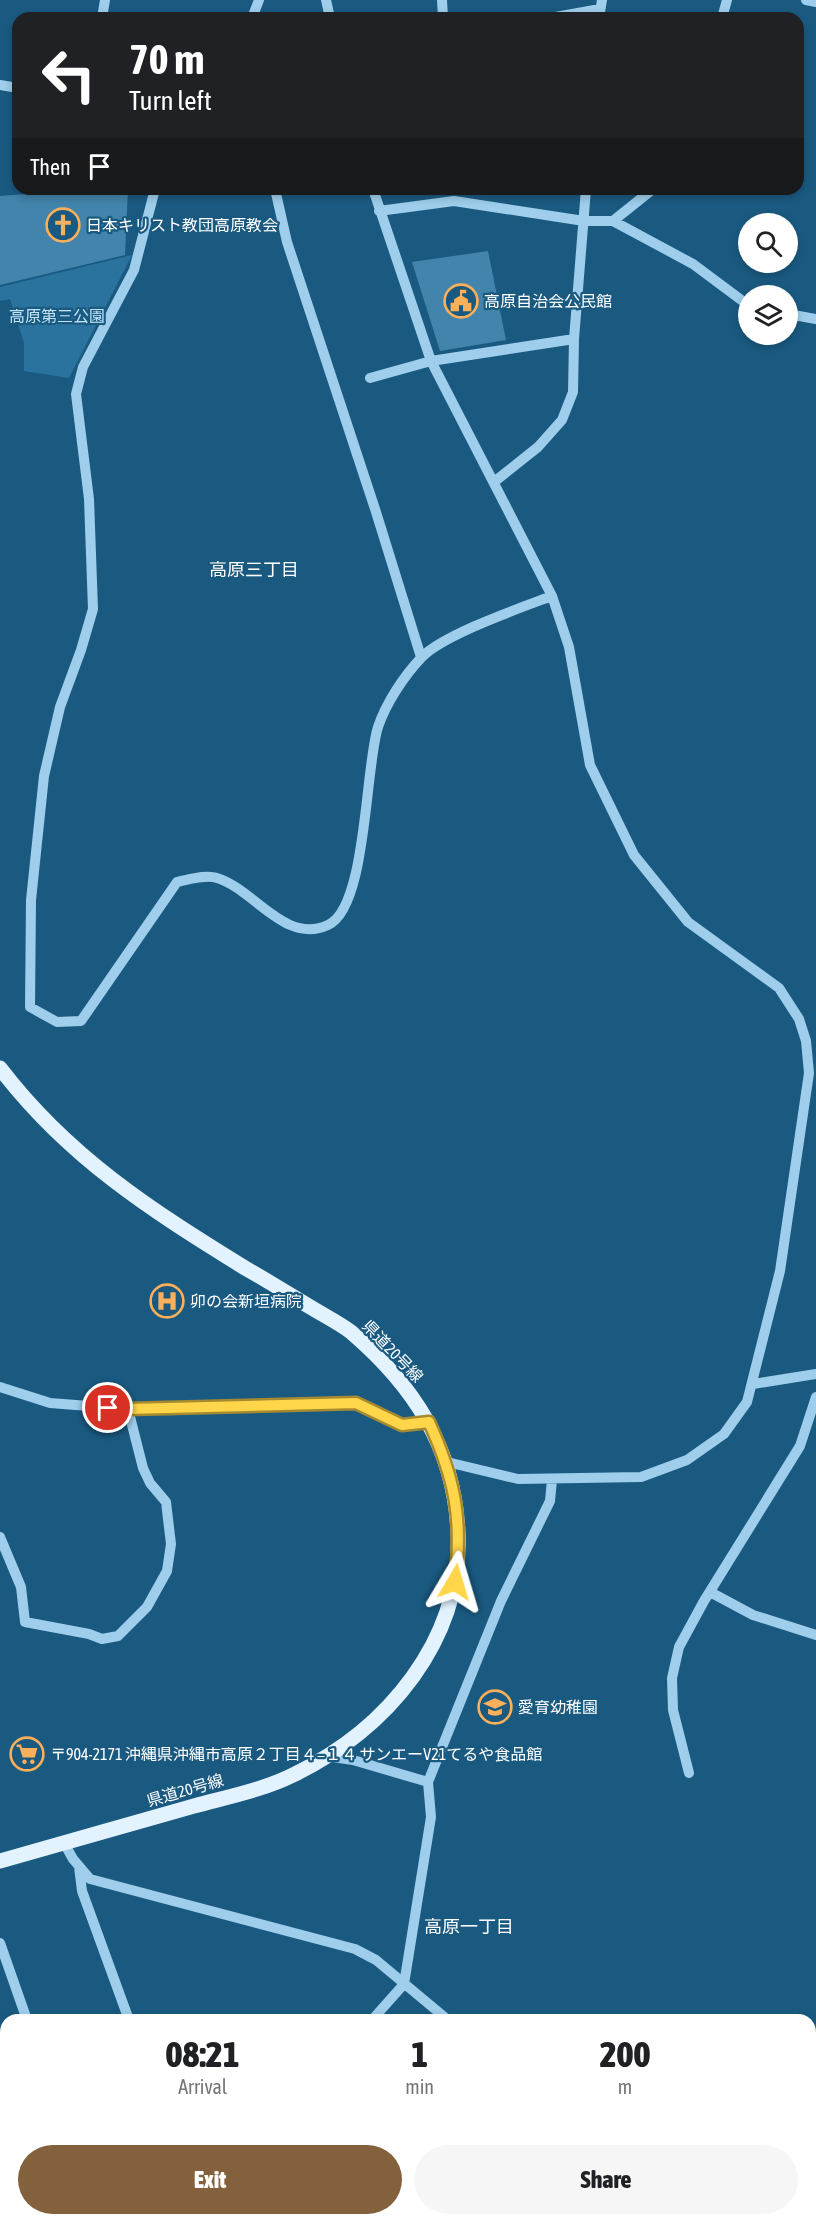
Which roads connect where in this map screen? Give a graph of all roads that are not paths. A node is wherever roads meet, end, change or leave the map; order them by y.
1 (806, 0) edge
2 (816, 2) edge
3 (600, 9) edge
4 (583, 12) edge
5 (153, 195) edge
6 (276, 195) edge
7 (375, 195) edge
8 (586, 195) edge
9 (646, 195) edge
10 (379, 211) junction
11 (584, 221) junction
12 (613, 221) junction
13 (738, 298) edge
14 (798, 316) edge
15 (816, 319) edge
16 (574, 339) junction
17 (431, 361) junction
18 (370, 378) dead end
19 (494, 482) junction
20 (552, 596) junction
21 (421, 657) junction
22 (0, 1068) edge
23 (816, 1374) edge
24 (753, 1383) junction
25 (0, 1387) edge
26 (816, 1397) edge
27 (128, 1409) junction
28 (429, 1422) junction
29 (447, 1462) junction
30 (552, 1480) junction
31 (0, 1537) edge
32 (710, 1592) junction
33 (816, 1635) edge
34 (326, 1756) junction
35 (689, 1773) dead end
36 (428, 1782) junction
37 (64, 1843) junction
38 (0, 1861) edge
39 (79, 1866) junction
40 (0, 1943) edge
41 (404, 1984) junction
42 (25, 2014) edge
43 (127, 2014) edge
44 (377, 2014) edge
45 (439, 2014) edge

1 - 2 street
3 - 4 street
5 - 21 street
6 - 21 street
7 - 10 street
8 - 11 street
9 - 12 street
10 - 11 street
10 - 17 street
11 - 12 street
11 - 16 street
12 - 13 street
14 - 15 street
16 - 17 street
16 - 19 street
17 - 18 street
17 - 19 street
19 - 20 street
20 - 21 street
20 - 24 street
22 - 28 main road, 県道20号線
23 - 24 street
24 - 30 street
25 - 27 street
26 - 32 street
27 - 28 street
27 - 31 street
28 - 29 main road, 県道20号線
29 - 30 street
29 - 34 main road, 県道20号線
30 - 36 street
32 - 33 street
32 - 35 street
34 - 36 street
34 - 37 main road, 県道20号線
36 - 41 street
37 - 38 main road, 県道20号線
37 - 39 street
39 - 41 street
39 - 43 street
40 - 42 street
41 - 44 street
41 - 45 street

